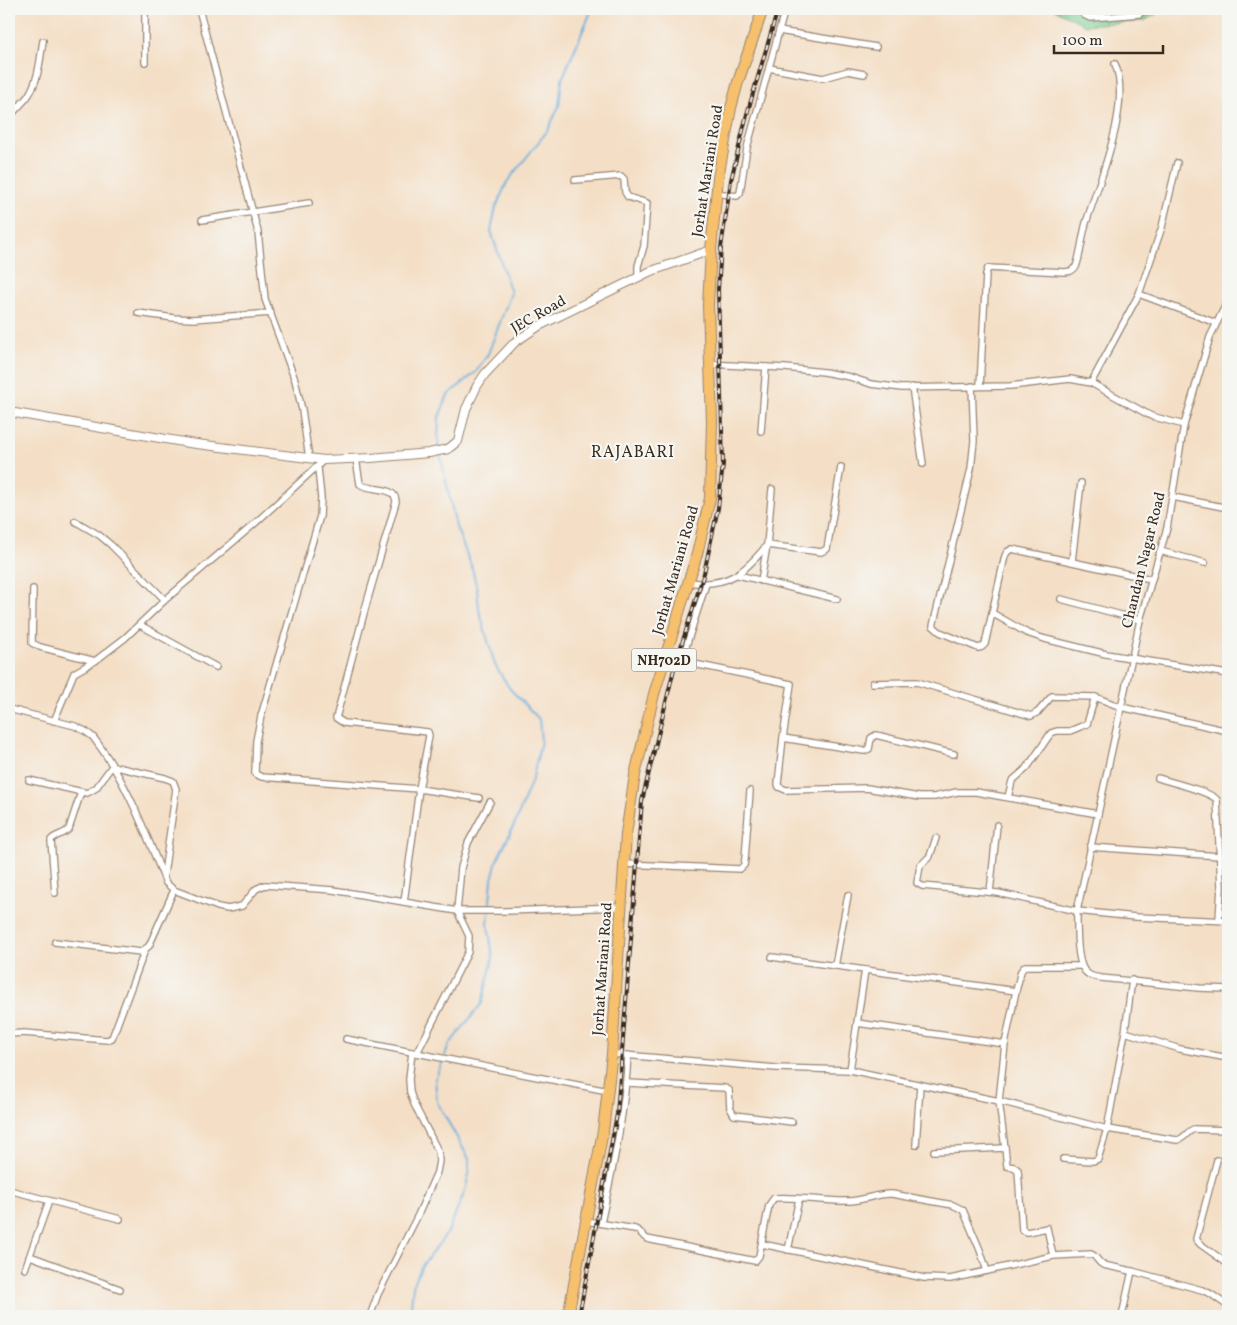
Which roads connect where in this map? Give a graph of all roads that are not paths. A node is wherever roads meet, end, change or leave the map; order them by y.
1 (145, 9) edge
2 (199, 9) edge
3 (763, 9) edge
4 (785, 9) edge
5 (1083, 9) edge
6 (1147, 9) edge
7 (779, 31) junction
8 (43, 40) dead end
9 (876, 47) dead end
10 (146, 62) dead end
11 (1115, 64) dead end
12 (770, 68) junction
13 (864, 74) dead end
14 (9, 117) edge
15 (1177, 163) dead end
16 (575, 180) dead end
17 (716, 193) junction
18 (309, 202) dead end
19 (253, 212) junction
20 (202, 220) dead end
21 (711, 250) junction
22 (638, 278) junction
23 (1139, 294) junction
24 (1228, 300) edge
25 (138, 313) dead end
26 (271, 313) junction
27 (1216, 323) junction
28 (709, 364) junction
29 (766, 367) junction
30 (1091, 383) junction
31 (972, 386) junction
32 (980, 386) junction
33 (912, 388) junction
34 (9, 412) edge
35 (1184, 425) junction
36 (761, 431) dead end
37 (309, 458) junction
38 (356, 459) junction
39 (324, 460) junction
40 (923, 464) dead end
41 (841, 467) dead end
42 (318, 468) junction
43 (1081, 483) dead end
44 (772, 489) dead end
45 (1173, 497) junction
46 (1228, 508) edge
47 (75, 521) dead end
48 (767, 545) junction
49 (1160, 551) junction
50 (1072, 561) junction
51 (1205, 563) dead end
52 (738, 575) junction
53 (1151, 579) junction
54 (761, 581) junction
55 (689, 582) junction
56 (706, 584) junction
57 (33, 589) dead end
58 (837, 599) dead end
59 (1061, 599) dead end
60 (165, 600) junction
61 (992, 614) junction
62 (1140, 620) junction
63 (140, 625) junction
64 (665, 658) junction
65 (1131, 658) junction
66 (96, 661) junction
67 (681, 662) junction
68 (216, 666) dead end
69 (1228, 674) edge
70 (873, 683) dead end
71 (1095, 697) junction
72 (1121, 707) junction
73 (9, 709) edge
74 (54, 721) junction
75 (1228, 731) edge
76 (783, 738) junction
77 (954, 754) dead end
78 (112, 766) junction
79 (1158, 778) dead end
80 (29, 780) dead end
81 (419, 790) junction
82 (750, 790) dead end
83 (81, 792) junction
84 (1008, 797) junction
85 (478, 798) dead end
86 (490, 802) dead end
87 (1098, 814) junction
88 (998, 825) dead end
89 (936, 838) dead end
90 (1090, 847) junction
91 (1220, 856) junction
92 (625, 864) junction
93 (164, 876) junction
94 (174, 890) junction
95 (990, 892) junction
96 (55, 893) dead end
97 (848, 896) dead end
98 (404, 902) junction
99 (621, 907) junction
100 (457, 911) junction
101 (1077, 911) junction
102 (1219, 920) junction
103 (1228, 921) edge
104 (54, 942) dead end
105 (145, 950) junction
106 (772, 957) dead end
107 (835, 966) junction
108 (1081, 966) junction
109 (865, 970) junction
110 (1132, 980) junction
111 (1228, 988) edge
112 (1016, 991) junction
113 (857, 1023) junction
114 (1125, 1032) junction
115 (9, 1034) edge
116 (346, 1039) dead end
117 (1005, 1044) junction
118 (415, 1053) junction
119 (612, 1054) junction
120 (628, 1055) junction
121 (1228, 1058) edge
122 (850, 1070) junction
123 (627, 1083) junction
124 (920, 1085) junction
125 (608, 1091) junction
126 (999, 1101) junction
127 (792, 1122) dead end
128 (1107, 1129) junction
129 (1228, 1130) edge
130 (916, 1145) dead end
131 (1005, 1148) junction
132 (934, 1151) dead end
133 (1063, 1159) dead end
134 (1217, 1160) dead end
135 (9, 1190) edge
136 (800, 1199) junction
137 (49, 1201) junction
138 (120, 1219) dead end
139 (586, 1221) junction
140 (601, 1224) junction
141 (762, 1244) junction
142 (788, 1250) junction
143 (30, 1256) junction
144 (1054, 1256) junction
145 (1228, 1264) edge
146 (25, 1268) dead end
147 (987, 1271) junction
148 (1132, 1271) junction
149 (120, 1289) dead end
150 (1228, 1306) edge
151 (370, 1316) edge
152 (568, 1316) edge
153 (1122, 1316) edge

1 - 10 street
2 - 19 street
3 - 17 highway, Jorhat Mariani Road / NH702D
4 - 7 street
5 - 6 street
7 - 9 street
7 - 12 street
8 - 14 street
11 - 32 street
12 - 13 street
12 - 17 street
15 - 23 street
16 - 22 street
17 - 21 highway, Jorhat Mariani Road / NH702D
18 - 19 street
19 - 20 street
19 - 26 street
21 - 22 street, JEC Road
21 - 28 highway, Jorhat Mariani Road / NH702D
22 - 38 street, JEC Road
23 - 27 street
23 - 30 street
24 - 27 street, Chandan Nagar Road
25 - 26 street
26 - 37 street
27 - 35 street, Chandan Nagar Road
28 - 29 street
28 - 55 highway, Jorhat Mariani Road / NH702D
29 - 33 street
29 - 36 street
30 - 32 street
30 - 35 street
31 - 32 street
31 - 33 street
31 - 61 street
33 - 40 street
34 - 37 street, JEC Road
35 - 45 street, Chandan Nagar Road
37 - 39 street, JEC Road
38 - 39 street, JEC Road
38 - 81 street
39 - 42 street
41 - 48 street
42 - 60 street
42 - 81 street
43 - 50 street
44 - 48 street
45 - 46 street
45 - 49 street, Chandan Nagar Road
47 - 60 street
48 - 52 street
48 - 54 street
49 - 51 street
49 - 53 street, Chandan Nagar Road
50 - 53 street
50 - 61 street
52 - 54 street
52 - 56 street
53 - 62 street, Chandan Nagar Road
54 - 58 street
55 - 56 street
55 - 64 highway, Jorhat Mariani Road / NH702D
56 - 67 street
57 - 66 street
59 - 62 street
60 - 63 street
61 - 65 street
62 - 65 street, Chandan Nagar Road
63 - 66 street
63 - 68 street
64 - 67 street
64 - 92 highway, Jorhat Mariani Road / NH702D
65 - 69 street
65 - 72 street, Chandan Nagar Road
66 - 74 street
67 - 76 street
70 - 71 street
71 - 72 street
71 - 84 street
72 - 75 street
72 - 87 street, Chandan Nagar Road
73 - 74 street
74 - 78 street
76 - 77 street
76 - 84 street
78 - 83 street
78 - 93 street
78 - 93 street
79 - 91 street
80 - 83 street
81 - 85 street
81 - 98 street
82 - 92 street
83 - 96 street
84 - 87 street
86 - 100 street
87 - 90 street, Chandan Nagar Road
88 - 95 street
89 - 95 street
90 - 91 street
90 - 101 street, Chandan Nagar Road
91 - 102 street
92 - 99 highway, Jorhat Mariani Road / NH702D
93 - 94 street
94 - 98 street
94 - 105 street
95 - 101 street
97 - 107 street
98 - 100 street
99 - 100 street
99 - 119 highway, Jorhat Mariani Road / NH702D
100 - 118 street
101 - 102 street
101 - 108 street, Chandan Nagar Road
102 - 103 street
104 - 105 street
105 - 115 street
106 - 107 street
107 - 109 street
108 - 110 street
108 - 112 street
109 - 112 street
109 - 113 street
110 - 111 street
110 - 114 street
112 - 117 street
113 - 117 street
113 - 122 street
114 - 121 street
114 - 128 street
116 - 118 street
117 - 126 street
118 - 125 street
118 - 151 street
119 - 120 street
119 - 125 highway, Jorhat Mariani Road / NH702D
120 - 122 street
120 - 123 street
122 - 124 street
123 - 127 street
123 - 140 street
124 - 126 street
124 - 130 street
125 - 139 highway, Jorhat Mariani Road / NH702D
126 - 128 street
126 - 131 street
128 - 129 street
128 - 133 street
131 - 132 street
131 - 144 street
134 - 145 street
135 - 137 street
136 - 141 street
136 - 142 street
136 - 147 street
137 - 138 street
137 - 143 street
139 - 140 street
139 - 152 highway, Jorhat Mariani Road / NH702D
140 - 141 street
141 - 142 street
142 - 147 street
143 - 146 street
143 - 149 street
144 - 147 street
144 - 148 street
148 - 150 street
148 - 153 street

